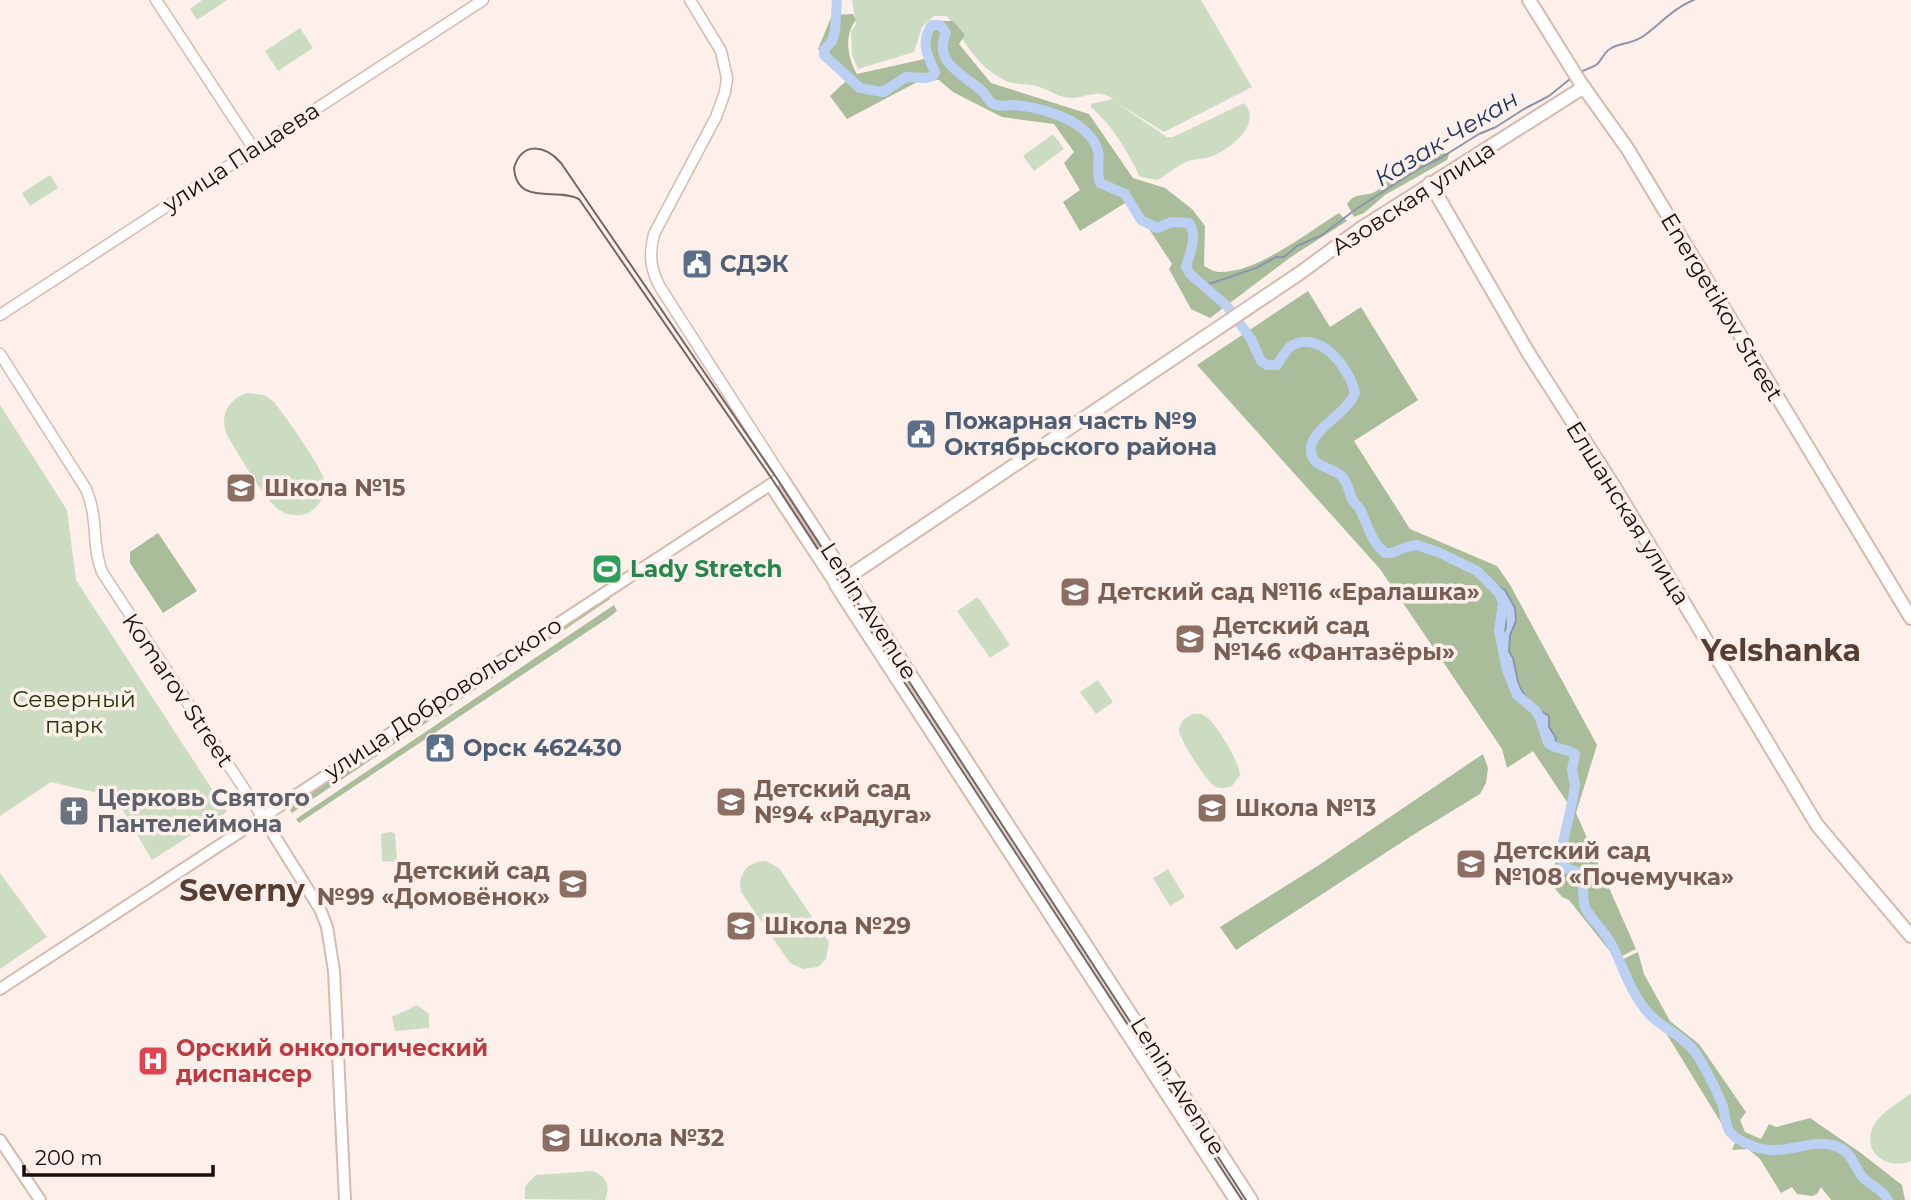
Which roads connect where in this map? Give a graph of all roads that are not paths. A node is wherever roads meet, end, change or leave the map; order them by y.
1 (156, 0) edge
2 (483, 0) edge
3 (690, 0) edge
4 (1529, 0) edge
5 (1582, 84) junction
6 (254, 149) junction
7 (1430, 183) junction
8 (0, 315) edge
9 (0, 354) edge
10 (782, 477) junction
11 (770, 485) junction
12 (847, 577) junction
13 (835, 585) junction
14 (1911, 618) edge
15 (262, 816) junction
16 (1911, 936) edge
17 (0, 989) edge
18 (0, 1140) edge
19 (40, 1200) edge
20 (345, 1200) edge
21 (1236, 1200) edge
22 (1251, 1200) edge

1 - 6 street
2 - 6 street, улица Пацаева
3 - 10 street, Lenin Avenue
4 - 5 main road, Energetikov Street
5 - 7 main road, Азовская улица
5 - 14 main road, Energetikov Street
6 - 8 street, улица Пацаева
7 - 12 main road, Азовская улица
7 - 16 main road, Елшанская улица
9 - 15 street, Komarov Street
10 - 11 main road, улица Добровольского
10 - 12 main road, Lenin Avenue
11 - 13 main road, Lenin Avenue
11 - 15 main road, улица Добровольского
12 - 13 main road, Азовская улица
12 - 22 main road, Lenin Avenue
13 - 21 main road, Lenin Avenue
15 - 17 main road, улица Добровольского
15 - 20 main road, Komarov Street
18 - 19 main road

